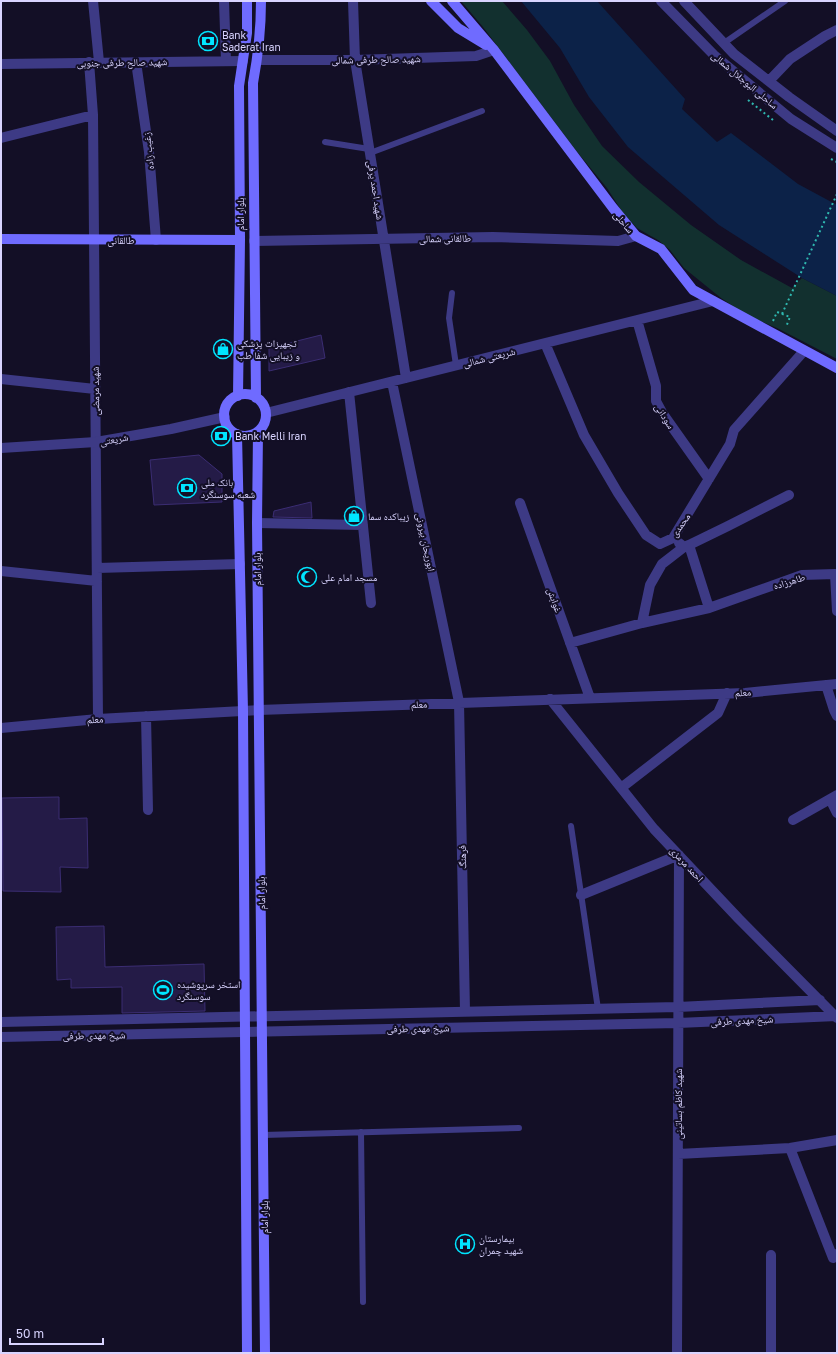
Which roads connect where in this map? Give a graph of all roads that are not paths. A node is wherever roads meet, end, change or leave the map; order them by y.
1 (93, 1) edge
2 (224, 1) edge
3 (247, 1) edge
4 (261, 1) edge
5 (353, 1) edge
6 (431, 1) edge
7 (452, 1) edge
8 (661, 1) edge
9 (684, 1) edge
10 (785, 1) edge
11 (837, 30) edge
12 (724, 44) junction
13 (494, 50) junction
14 (257, 60) junction
15 (355, 60) junction
16 (226, 61) junction
17 (243, 61) junction
18 (94, 62) junction
19 (136, 62) junction
20 (1, 64) edge
21 (769, 81) junction
22 (482, 111) dead end
23 (94, 114) junction
24 (837, 131) edge
25 (1, 138) edge
26 (325, 142) dead end
27 (837, 148) edge
28 (370, 151) junction
29 (636, 236) junction
30 (1, 239) edge
31 (384, 239) junction
32 (94, 240) junction
33 (156, 240) junction
34 (240, 240) junction
35 (254, 242) junction
36 (452, 294) dead end
37 (713, 301) junction
38 (637, 320) junction
39 (545, 343) junction
40 (804, 350) junction
41 (456, 365) junction
42 (837, 368) edge
43 (406, 378) junction
44 (1, 379) edge
45 (392, 382) junction
46 (96, 389) junction
47 (349, 392) junction
48 (238, 396) junction
49 (256, 398) junction
50 (266, 413) junction
51 (225, 417) junction
52 (258, 432) junction
53 (237, 434) junction
54 (96, 442) junction
55 (1, 448) edge
56 (709, 479) junction
57 (789, 495) dead end
58 (520, 503) dead end
59 (257, 523) junction
60 (363, 525) junction
61 (673, 538) junction
62 (686, 546) junction
63 (240, 564) junction
64 (97, 568) junction
65 (1, 570) edge
66 (836, 571) edge
67 (97, 581) junction
68 (371, 603) dead end
69 (709, 608) junction
70 (837, 611) edge
71 (642, 623) junction
72 (570, 643) junction
73 (837, 684) edge
74 (826, 685) junction
75 (727, 693) junction
76 (590, 698) junction
77 (550, 699) junction
78 (459, 702) junction
79 (259, 710) junction
80 (243, 711) junction
81 (146, 716) junction
82 (837, 716) edge
83 (98, 719) junction
84 (1, 728) edge
85 (621, 788) junction
86 (834, 797) edge
87 (148, 810) dead end
88 (837, 813) edge
89 (793, 820) dead end
90 (571, 826) dead end
91 (679, 855) junction
92 (581, 895) junction
93 (820, 1000) junction
94 (678, 1007) junction
95 (598, 1009) junction
96 (465, 1011) junction
97 (245, 1016) junction
98 (262, 1016) junction
99 (836, 1017) edge
100 (49, 1020) junction
101 (1, 1022) edge
102 (678, 1023) junction
103 (245, 1032) junction
104 (263, 1032) junction
105 (49, 1036) junction
106 (1, 1037) edge
107 (519, 1128) dead end
108 (361, 1132) junction
109 (263, 1135) junction
110 (837, 1140) edge
111 (790, 1148) junction
112 (678, 1154) junction
113 (837, 1254) edge
114 (771, 1256) dead end
115 (363, 1302) dead end
116 (246, 1353) edge
117 (265, 1353) edge
118 (677, 1353) edge
119 (771, 1353) edge

1 - 18 street, شهید مرمضی
2 - 16 street
3 - 17 main road, بلوار امام
4 - 14 main road, بلوار امام
5 - 15 street, شهید احمد یرفی
6 - 13 main road, ساحلی
7 - 13 main road, ساحلی
8 - 27 street, ساحلی البوجلال شمالی
9 - 12 street, ساحلی البوجلال شمالی
10 - 12 lane
11 - 21 street
12 - 21 street, ساحلی البوجلال شمالی
13 - 15 street, شهید صالح طرفی شمالی
13 - 29 main road, ساحلی
14 - 15 street, شهید صالح طرفی شمالی
14 - 35 main road, بلوار امام
15 - 28 street, شهید احمد یرفی
16 - 17 street, شهید صالح طرفی جنوبی
16 - 19 street, شهید صالح طرفی جنوبی
17 - 34 main road, بلوار امام
18 - 19 street, شهید صالح طرفی جنوبی
18 - 20 street, شهید صالح طرفی جنوبی
18 - 23 street, شهید مرمضی
19 - 33 street, زغیب زاده
21 - 24 street, ساحلی البوجلال شمالی
22 - 28 lane
23 - 25 street
23 - 32 street, شهید مرمضی
26 - 28 lane
28 - 31 street, شهید احمد یرفی
29 - 31 street, طالقانی شمالی
29 - 37 main road, ساحلی
30 - 32 main road, طالقانی
31 - 35 street, طالقانی شمالی
31 - 43 street, شهید احمد یرفی
32 - 33 main road, طالقانی
32 - 46 street, شهید مرمضی
33 - 34 main road, طالقانی
34 - 48 main road, بلوار امام
35 - 49 main road, بلوار امام
36 - 41 lane
37 - 38 street, شریعتی شمالی
37 - 40 main road, ساحلی
38 - 39 street, شریعتی شمالی
38 - 56 street, سودانی
39 - 41 street, شریعتی شمالی
39 - 61 street, محمدی
40 - 42 main road, ساحلی
40 - 56 street, محمدی
41 - 43 street, شریعتی شمالی
43 - 45 street, شریعتی شمالی
44 - 46 street
45 - 47 street, شریعتی شمالی
45 - 78 street, ابوریحان بیرونی
46 - 54 street, شهید مرمضی
47 - 50 street, شریعتی شمالی
47 - 60 street
48 - 49 main road
48 - 51 main road
49 - 50 main road
50 - 52 main road
51 - 53 main road
51 - 54 street, شریعتی
52 - 53 main road
52 - 59 main road, بلوار امام
53 - 63 main road, بلوار امام
54 - 55 street, شریعتی
54 - 64 street, شهید مرمضی
56 - 61 street, محمدی
57 - 62 street
58 - 72 street, غوابش
59 - 60 street
59 - 79 main road, بلوار امام
60 - 68 street
61 - 62 street
62 - 69 street
62 - 71 street
63 - 64 street
63 - 80 main road, بلوار امام
64 - 67 street, شهید مرمضی
65 - 67 street
66 - 69 street, طاهرزاده
66 - 70 street, طاهرزاده
67 - 83 street, شهید مرمضی
69 - 71 street, طاهرزاده
71 - 72 street, طاهرزاده
72 - 76 street, غوابش
73 - 74 street, معلم
74 - 75 street, معلم
74 - 82 street
75 - 76 street, معلم
75 - 85 street
76 - 77 street, معلم
77 - 78 street, معلم
77 - 85 street, احمد مرمزی
78 - 79 street, معلم
78 - 96 street, فرهنگ
79 - 80 street, معلم
79 - 98 main road, بلوار امام
80 - 81 street, معلم
80 - 97 main road, بلوار امام
81 - 83 street, معلم
81 - 87 street
83 - 84 street, معلم
85 - 91 street, احمد مرمزی
86 - 88 street
86 - 89 street
90 - 92 lane
91 - 92 street
91 - 93 street, احمد مرمزی
91 - 94 street, شهید کاظم بساتینی
92 - 95 lane
93 - 94 street, شیخ مهدی طرفی
93 - 99 street, احمد مرمزی
94 - 95 street, شیخ مهدی طرفی
94 - 102 street, شهید کاظم بساتینی
95 - 96 street, شیخ مهدی طرفی
96 - 98 street, شیخ مهدی طرفی
97 - 98 street, شیخ مهدی طرفی
97 - 100 street, شیخ مهدی طرفی
97 - 103 main road, بلوار امام
98 - 104 main road, بلوار امام
99 - 102 street, شیخ مهدی طرفی
100 - 101 street, شیخ مهدی طرفی
100 - 105 street
102 - 104 street, شیخ مهدی طرفی
102 - 112 street, شهید کاظم بساتینی
103 - 104 street, شیخ مهدی طرفی
103 - 105 street, شیخ مهدی طرفی
103 - 116 main road, بلوار امام
104 - 109 main road, بلوار امام
105 - 106 street, شیخ مهدی طرفی
107 - 108 lane
108 - 109 lane
108 - 115 lane
109 - 117 main road, بلوار امام
110 - 111 street
111 - 112 street
111 - 113 street
112 - 118 street, شهید کاظم بساتینی
114 - 119 street

